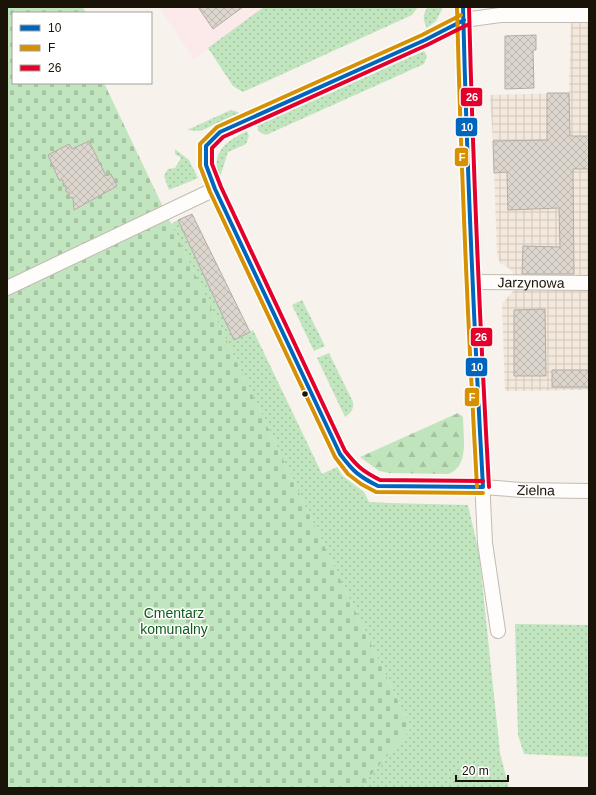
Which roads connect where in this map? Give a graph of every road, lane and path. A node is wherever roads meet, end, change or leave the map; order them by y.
1 (463, 13) edge
2 (589, 15) edge
3 (215, 189) dead end
4 (473, 282) junction
5 (589, 284) edge
6 (7, 288) edge
7 (484, 487) junction
8 (589, 491) edge
9 (498, 631) dead end

1 - 2 street
1 - 4 street
3 - 6 street
4 - 5 street, Jarzynowa
4 - 7 street
7 - 8 street, Zielna
7 - 9 street

